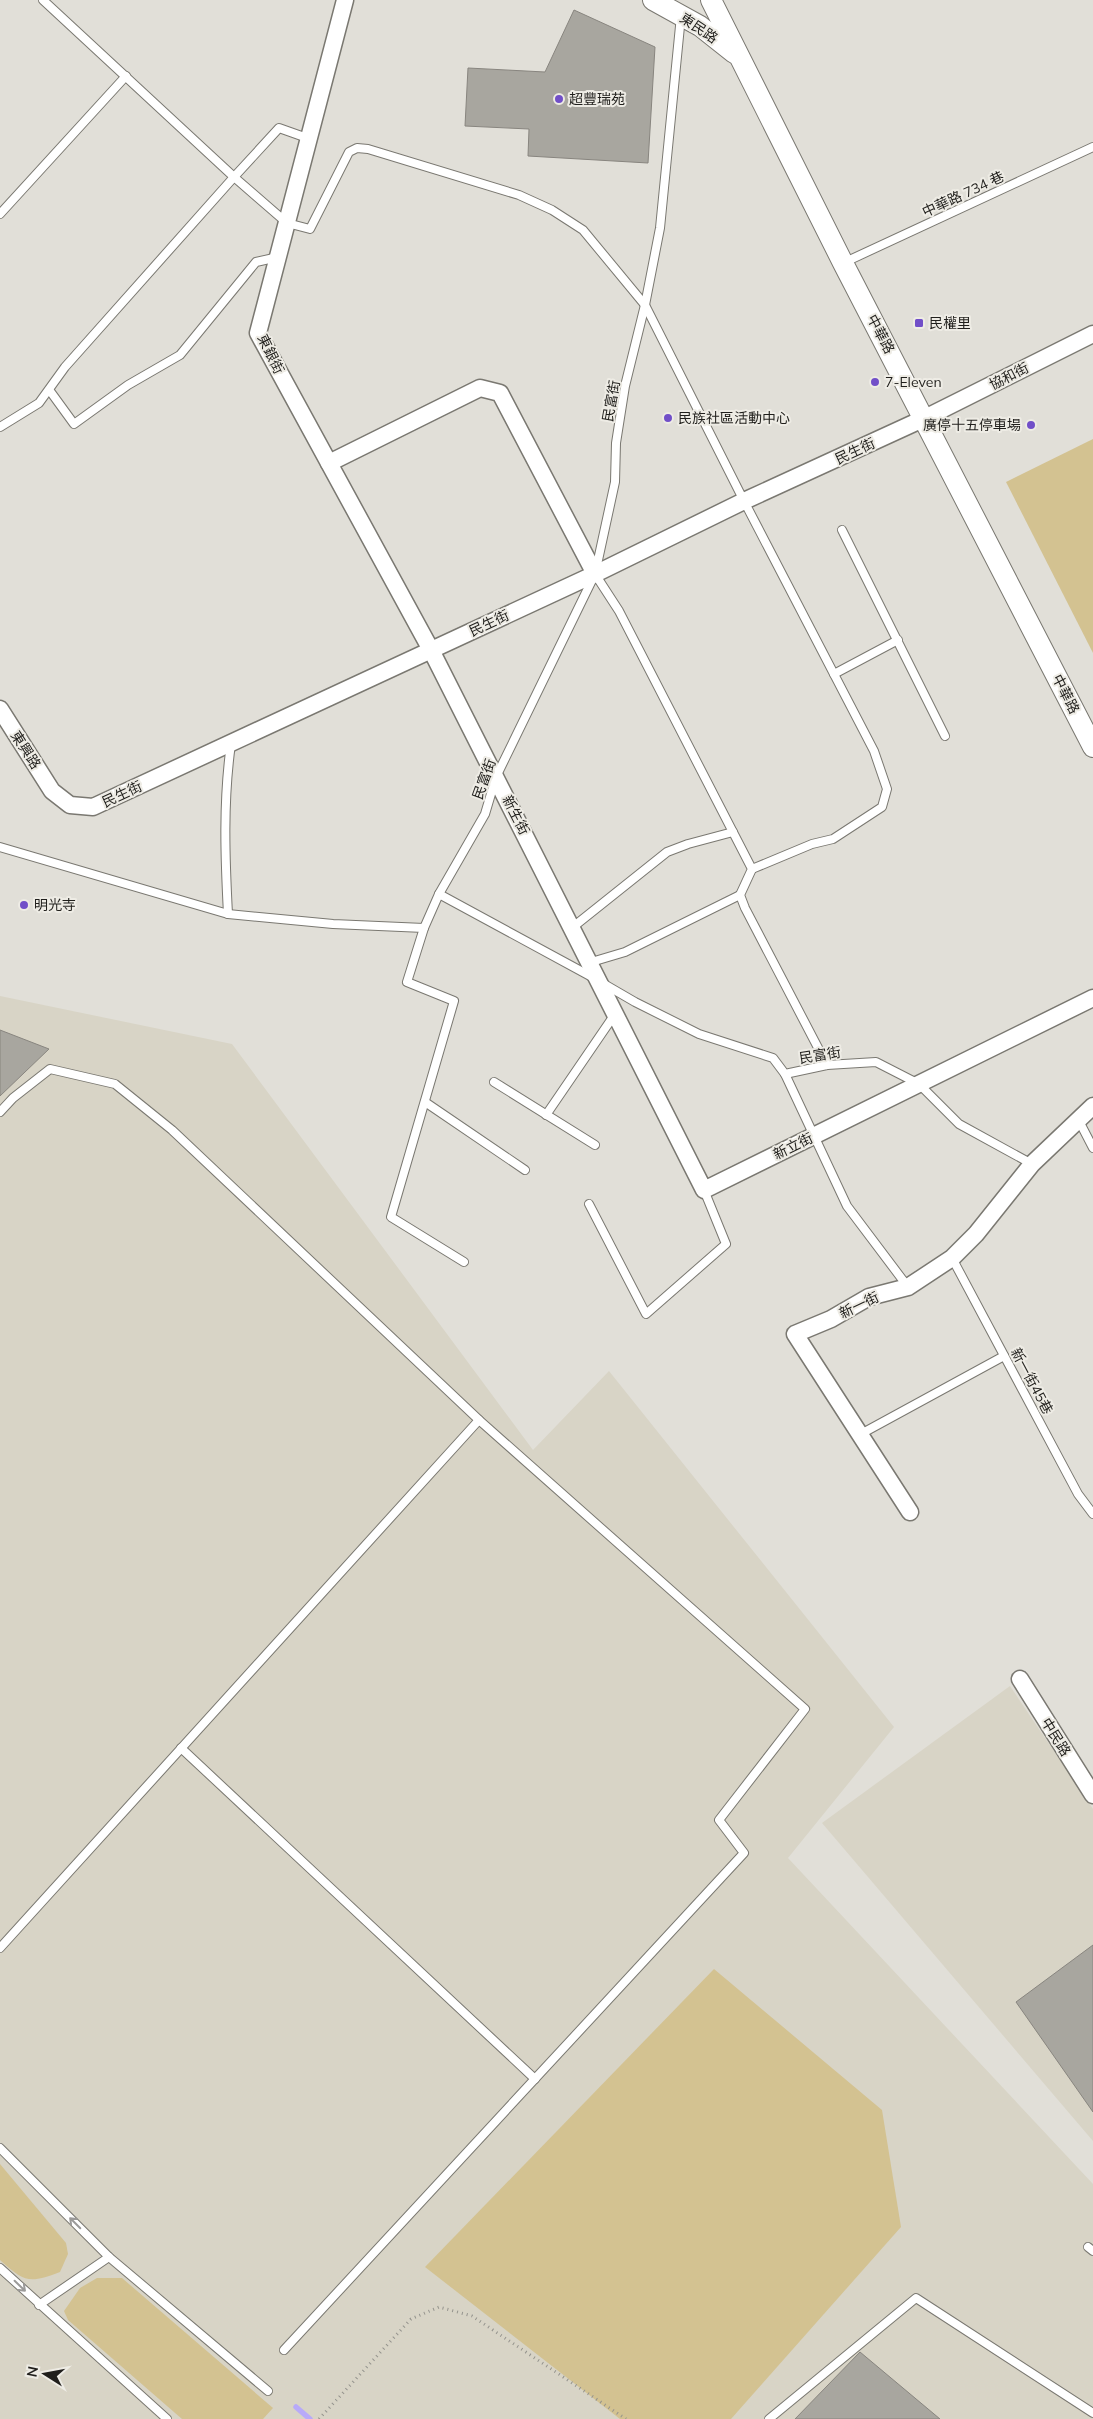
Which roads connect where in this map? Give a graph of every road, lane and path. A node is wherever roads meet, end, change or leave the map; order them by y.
1 (43, 0) edge
2 (345, 0) edge
3 (653, 0) edge
4 (711, 0) edge
5 (681, 15) junction
6 (742, 59) junction
7 (126, 76) junction
8 (310, 139) junction
9 (1093, 147) edge
10 (234, 177) junction
11 (0, 214) edge
12 (287, 223) junction
13 (278, 257) junction
14 (843, 263) junction
15 (645, 305) junction
16 (1093, 334) edge
17 (50, 391) junction
18 (926, 418) junction
19 (0, 426) edge
20 (329, 463) junction
21 (744, 501) junction
22 (842, 530) dead end
23 (595, 574) junction
24 (898, 640) junction
25 (431, 650) junction
26 (834, 674) junction
27 (0, 709) edge
28 (945, 736) dead end
29 (231, 744) junction
30 (1093, 747) edge
31 (496, 777) junction
32 (52, 791) joint
33 (733, 832) junction
34 (0, 847) edge
35 (752, 869) junction
36 (439, 894) junction
37 (740, 895) junction
38 (228, 914) junction
39 (573, 927) junction
40 (424, 928) junction
41 (583, 965) junction
42 (599, 981) junction
43 (1093, 998) edge
44 (616, 1014) junction
45 (827, 1065) junction
46 (785, 1074) junction
47 (494, 1082) dead end
48 (919, 1084) junction
49 (425, 1102) junction
50 (1093, 1106) edge
51 (0, 1112) edge
52 (546, 1115) junction
53 (1078, 1119) junction
54 (814, 1136) junction
55 (595, 1145) dead end
56 (1093, 1148) edge
57 (1032, 1164) junction
58 (525, 1170) dead end
59 (704, 1190) junction
60 (589, 1204) dead end
61 (952, 1258) junction
62 (464, 1262) dead end
63 (908, 1286) junction
64 (1004, 1356) junction
65 (479, 1420) junction
66 (859, 1435) junction
67 (910, 1512) dead end
68 (1093, 1514) edge
69 (1020, 1679) dead end
70 (181, 1748) junction
71 (1093, 1795) edge
72 (0, 1948) edge
73 (535, 2078) junction
74 (0, 2148) edge
75 (109, 2257) junction
76 (0, 2268) edge
77 (39, 2305) junction
78 (284, 2350) dead end
79 (268, 2391) dead end
80 (1093, 2414) edge
81 (319, 2418) edge
82 (167, 2419) edge
83 (626, 2419) edge
84 (769, 2419) edge

1 - 7 lane
2 - 8 street, 東銀街
3 - 5 street, 東民路
4 - 6 street, 中華路
5 - 6 street, 東民路
5 - 15 lane, 民富街
6 - 14 street, 中華路
7 - 10 lane
7 - 11 lane
8 - 10 lane
8 - 12 street, 東銀街
9 - 14 lane, 中華路 734 巷
10 - 12 lane
10 - 17 lane
12 - 13 street, 東銀街
12 - 15 lane
13 - 17 lane
13 - 20 street, 東銀街
14 - 18 street, 中華路
15 - 21 lane
15 - 23 lane, 民富街
16 - 18 street, 協和街
17 - 19 lane
18 - 21 street, 民生街
18 - 30 street, 中華路
20 - 23 street
20 - 25 street, 東銀街
21 - 23 street, 民生街
21 - 26 lane
22 - 24 lane
23 - 25 street, 民生街
23 - 31 lane, 民富街
23 - 33 lane
24 - 26 lane
24 - 28 lane
25 - 29 street, 民生街
25 - 31 street, 新生街
26 - 35 lane
27 - 32 street, 東興路
29 - 32 street, 民生街
29 - 38 lane
31 - 36 lane, 民富街
31 - 39 street, 新生街
33 - 35 lane
33 - 39 lane
34 - 38 lane
35 - 37 lane
36 - 40 lane, 民富街
36 - 41 lane
37 - 41 lane
37 - 45 lane
38 - 40 lane
39 - 41 street, 新生街
40 - 49 lane, 民富街
41 - 42 street, 新生街
42 - 44 street
42 - 46 lane, 民富街
43 - 48 street, 新立街
44 - 52 lane
44 - 59 street
45 - 46 lane, 民富街
45 - 48 lane, 民富街
46 - 54 lane
47 - 52 lane
48 - 54 street, 新立街
48 - 57 lane, 民富街
49 - 58 lane
49 - 62 lane
50 - 53 street, 新一街
51 - 65 lane
52 - 55 lane
53 - 56 lane
53 - 57 street, 新一街
54 - 59 street, 新立街
54 - 63 lane
57 - 61 street, 新一街
59 - 60 lane
61 - 63 street, 新一街
61 - 64 lane, 新一街45巷
63 - 66 street, 新一街
64 - 66 lane
64 - 68 lane, 新一街45巷
65 - 70 lane
65 - 73 lane
66 - 67 street, 新一街
69 - 71 street, 中民路
70 - 72 lane
70 - 73 lane
73 - 78 lane
75 -> 74 lane
75 - 77 lane
75 - 79 lane
76 -> 77 lane
77 - 82 lane
80 - 84 lane
81 - 83 path

